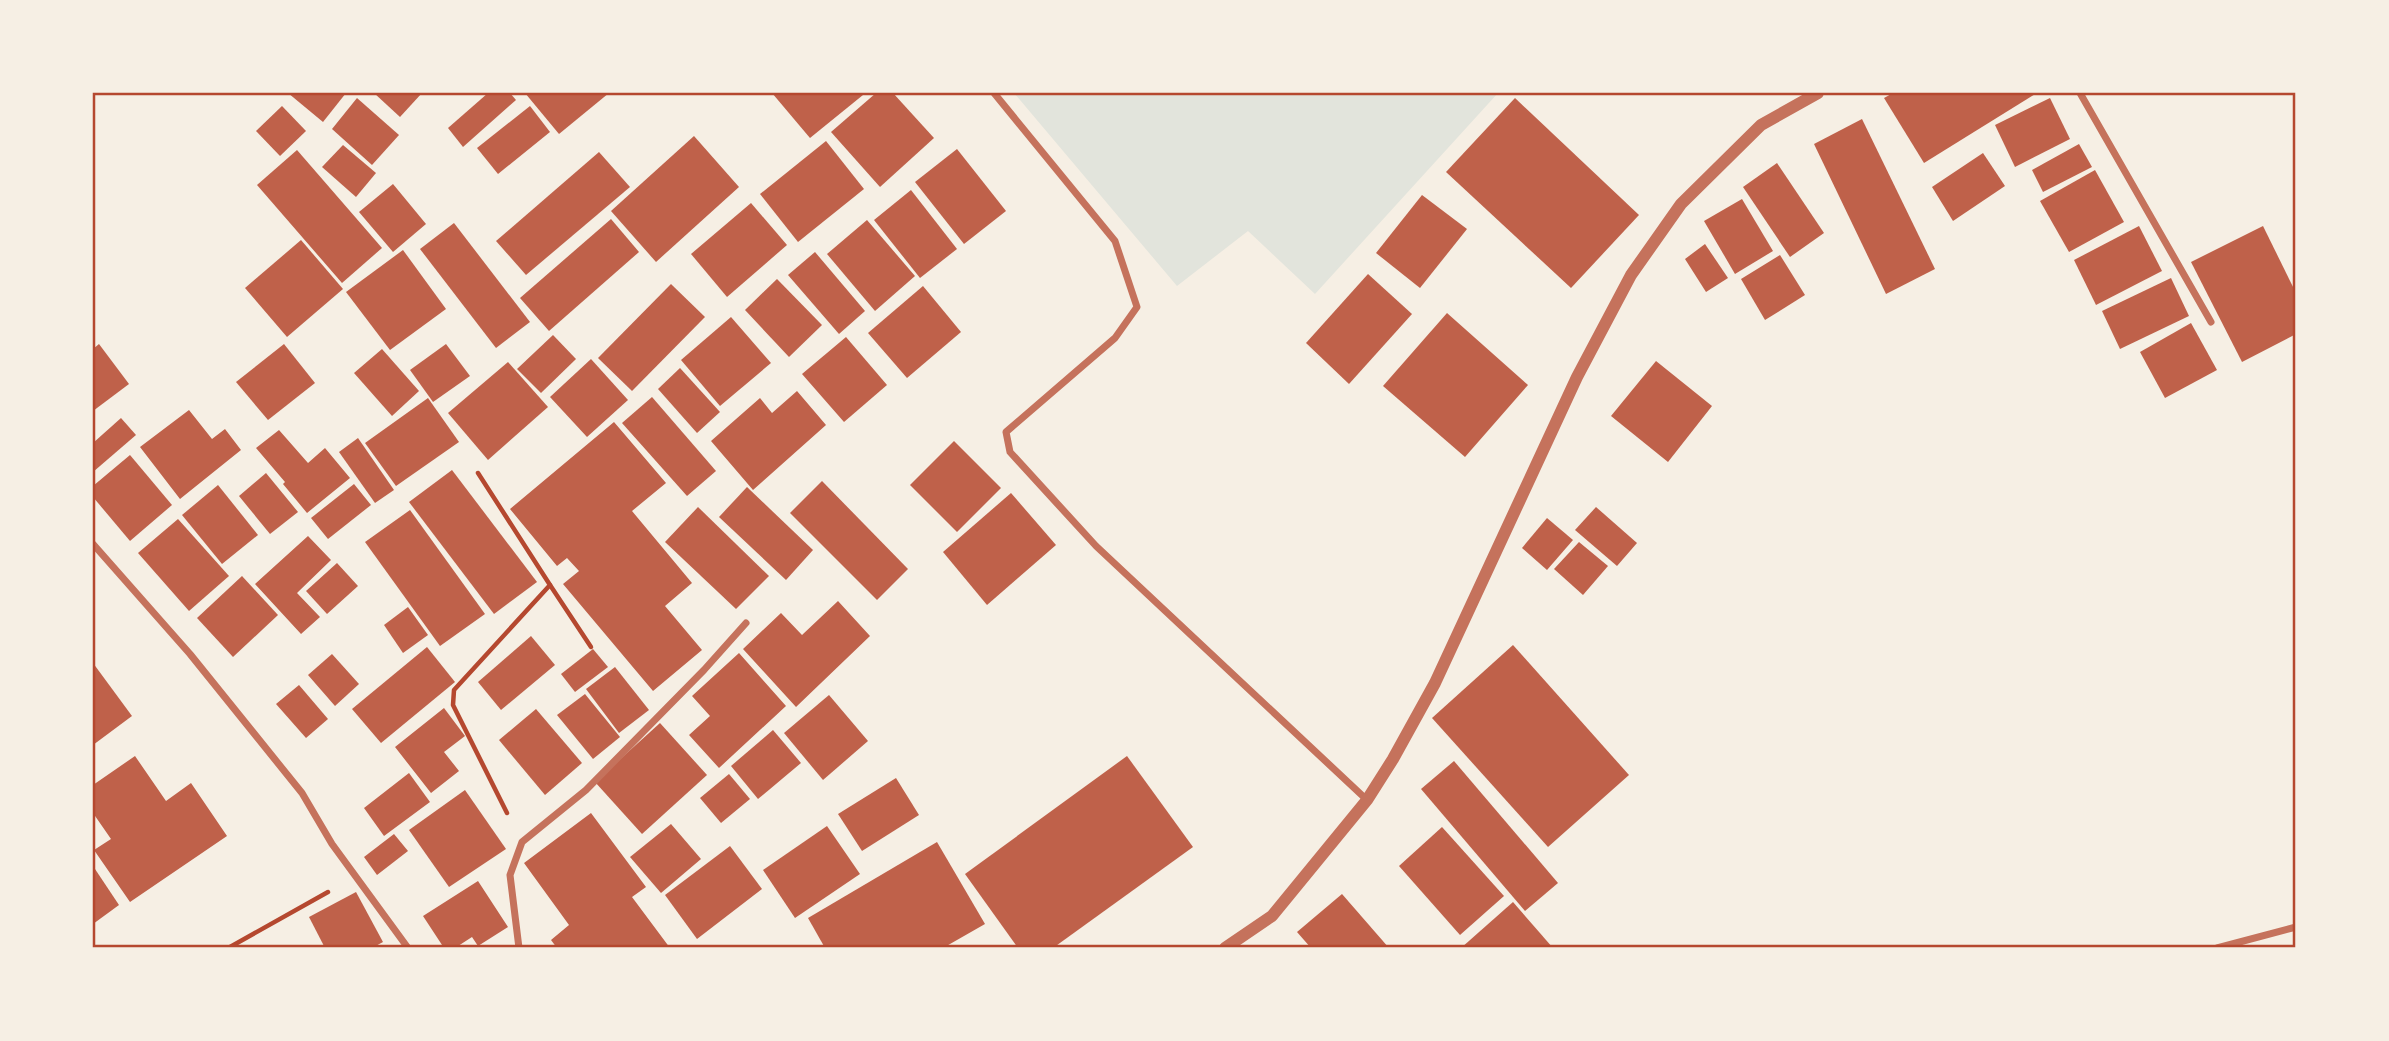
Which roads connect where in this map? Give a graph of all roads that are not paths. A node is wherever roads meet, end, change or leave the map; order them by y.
1 (995, 93) edge
2 (1818, 93) edge
3 (2080, 93) edge
4 (2211, 322) dead end
5 (93, 544) edge
6 (746, 623) dead end
7 (1367, 800) junction
8 (2296, 926) edge
9 (408, 948) edge
10 (519, 948) edge
11 (1224, 948) edge
12 (2217, 948) edge

1 - 7 street
2 - 7 street
3 - 4 street
5 - 9 street
6 - 10 street
7 - 11 street
8 - 12 street

